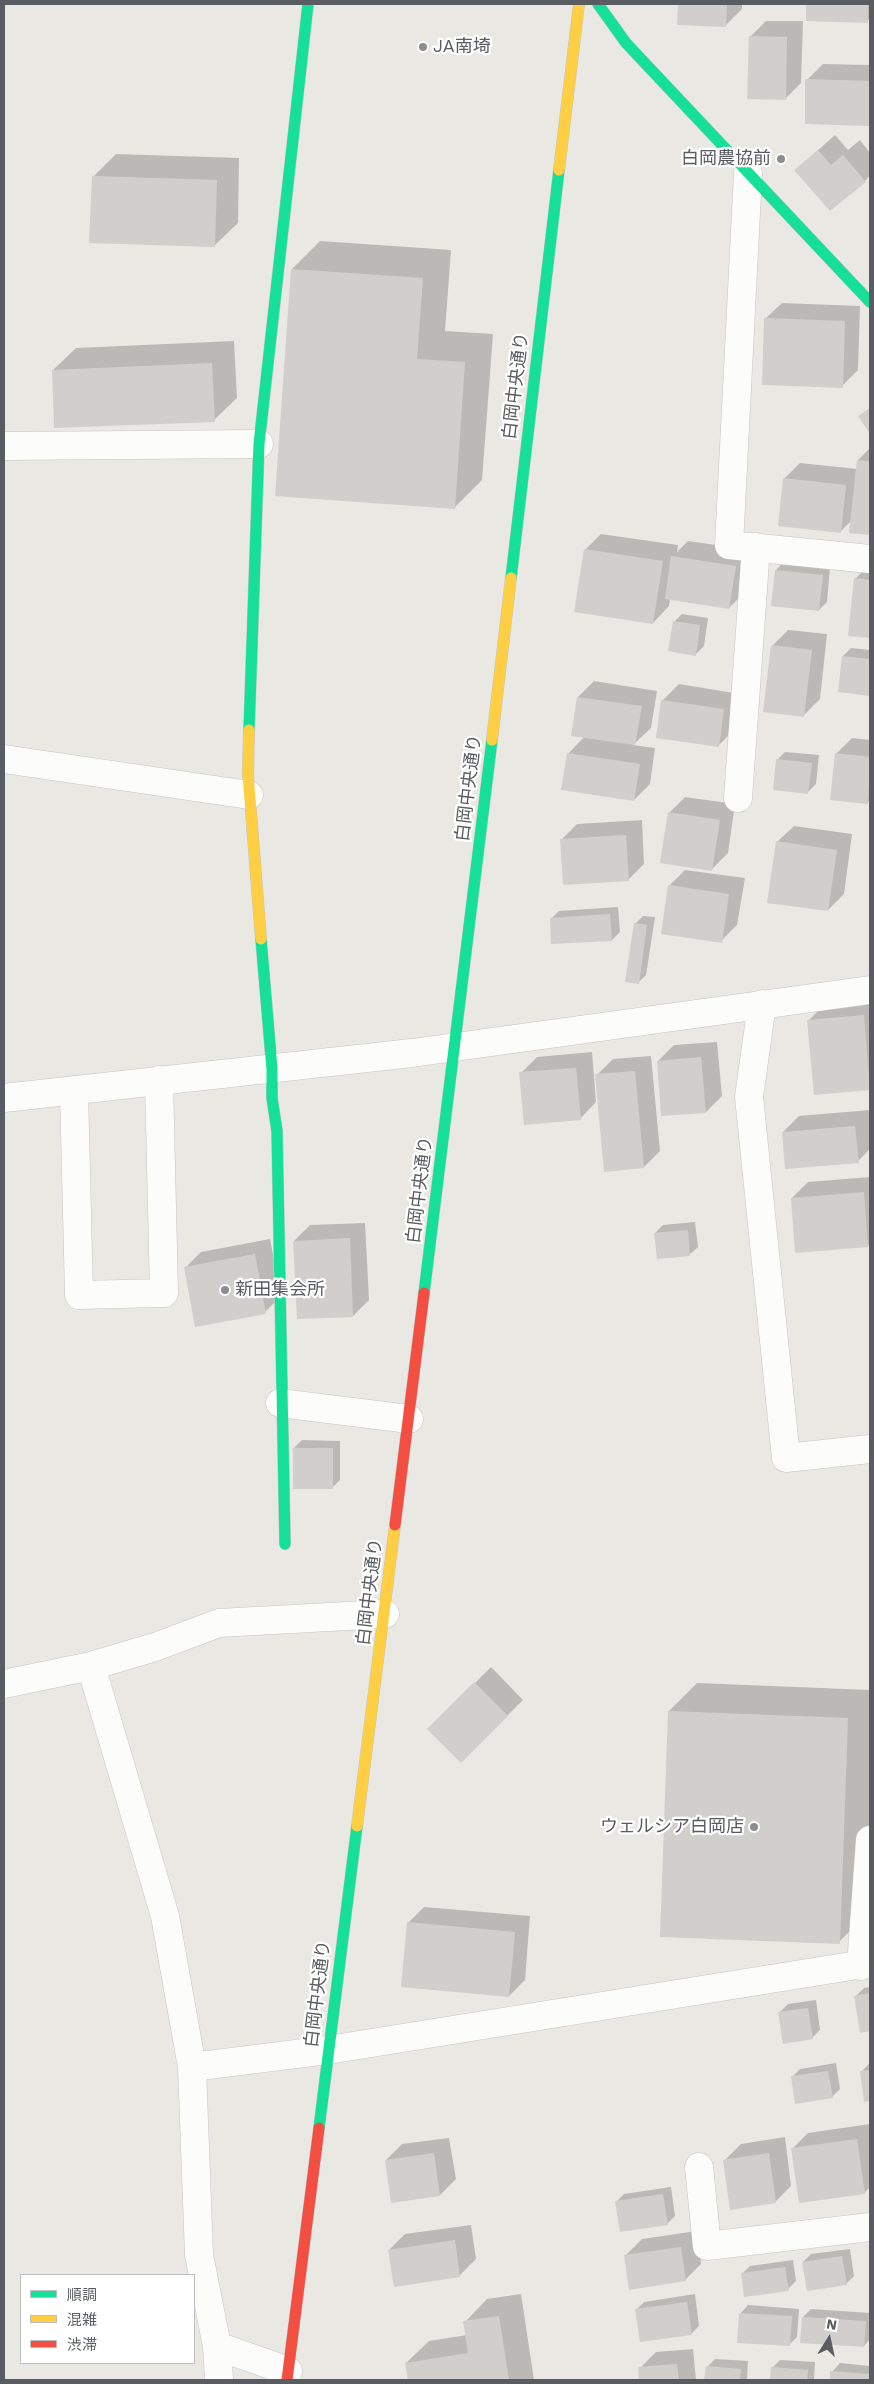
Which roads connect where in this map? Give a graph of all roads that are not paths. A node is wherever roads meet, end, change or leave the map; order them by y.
1 (308, 4) edge
2 (579, 4) edge
3 (598, 4) edge
4 (748, 173) junction
5 (870, 302) edge
6 (259, 444) junction
7 (4, 446) edge
8 (756, 547) junction
9 (870, 559) edge
10 (4, 759) edge
11 (249, 795) junction
12 (738, 798) dead end
13 (870, 990) edge
14 (762, 1004) junction
15 (456, 1046) junction
16 (272, 1069) junction
17 (159, 1080) junction
18 (74, 1090) junction
19 (4, 1098) edge
20 (280, 1403) junction
21 (409, 1419) junction
22 (870, 1449) edge
23 (285, 1544) dead end
24 (385, 1614) junction
25 (92, 1666) junction
26 (4, 1684) edge
27 (870, 1840) edge
28 (866, 1964) edge
29 (328, 2050) junction
30 (192, 2067) junction
31 (699, 2167) dead end
32 (870, 2227) edge
33 (217, 2346) junction
34 (287, 2375) edge
35 (219, 2380) edge

1 - 6 street
2 - 15 street, 白岡中央通り
3 - 4 street
4 - 5 street
4 - 8 street
6 - 7 street
6 - 11 street
8 - 9 street
8 - 12 street
10 - 11 street
11 - 16 street
13 - 14 street
14 - 15 street
14 - 22 street
15 - 16 street
15 - 21 street, 白岡中央通り
16 - 17 street
16 - 20 street
17 - 18 street
17 - 18 street
18 - 19 street
20 - 21 street
20 - 23 street
21 - 24 street, 白岡中央通り
24 - 25 street
24 - 29 street, 白岡中央通り
25 - 26 street
25 - 30 street
27 - 28 street
28 - 29 street
29 - 30 street
29 - 34 street, 白岡中央通り
30 - 33 street
31 - 32 street
33 - 34 street
33 - 35 street

